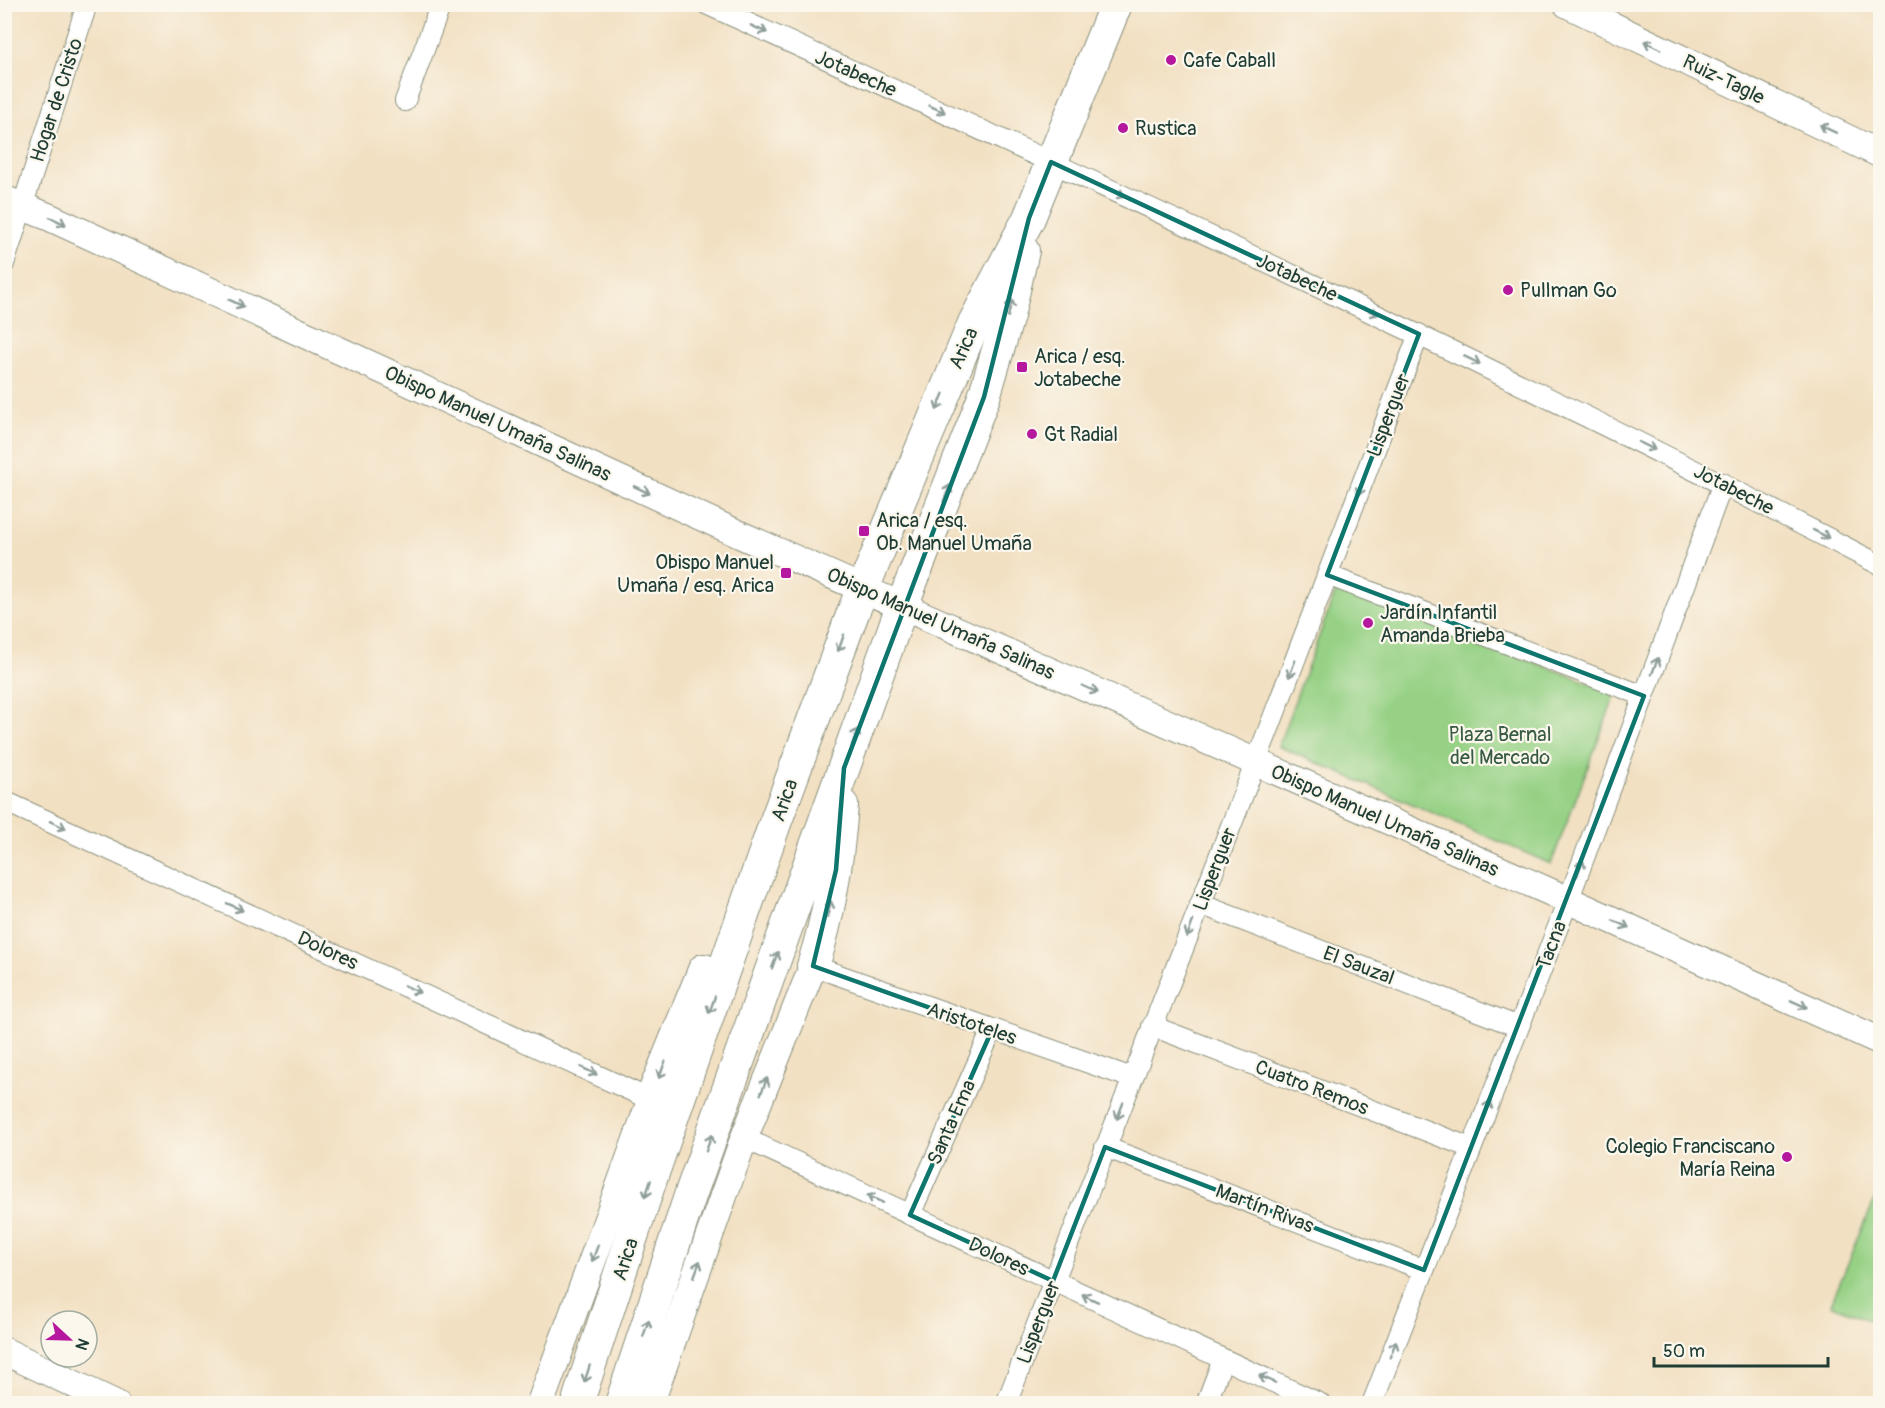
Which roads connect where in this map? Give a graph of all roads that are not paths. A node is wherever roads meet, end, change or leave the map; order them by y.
1 (87, 4) edge
2 (441, 4) edge
3 (706, 4) edge
4 (1116, 4) edge
5 (1567, 4) edge
6 (405, 101) dead end
7 (1881, 154) edge
8 (1052, 162) junction
9 (13, 202) edge
10 (1029, 218) junction
11 (4, 264) edge
12 (1419, 334) junction
13 (1723, 483) junction
14 (1881, 565) edge
15 (1327, 575) junction
16 (862, 589) junction
17 (902, 606) junction
18 (1644, 696) junction
19 (1256, 762) junction
20 (844, 768) junction
21 (4, 801) edge
22 (774, 826) junction
23 (1568, 901) junction
24 (1200, 904) junction
25 (813, 966) junction
26 (1152, 1026) junction
27 (1519, 1027) junction
28 (992, 1030) junction
29 (1881, 1041) edge
30 (1132, 1078) junction
31 (651, 1100) junction
32 (744, 1138) junction
33 (1106, 1147) junction
34 (1471, 1148) junction
35 (910, 1215) junction
36 (1424, 1270) junction
37 (1053, 1281) junction
38 (4, 1351) edge
39 (1223, 1359) junction
40 (579, 1398) dead end
41 (116, 1404) edge
42 (540, 1404) edge
43 (621, 1404) edge
44 (650, 1404) edge
45 (1006, 1404) edge
46 (1206, 1404) edge
47 (1320, 1404) edge
48 (1372, 1404) edge

1 - 9 street, Hogar de Cristo
2 - 6 street
3 -> 8 street, Jotabeche
4 - 8 main road, Arica
7 -> 5 street, Ruiz-Tagle
8 - 10 main road, Arica
8 -> 12 street, Jotabeche
9 - 11 street, Hogar de Cristo
9 -> 16 street, Obispo Manuel Umaña Salinas
10 -> 16 main road, Arica
17 -> 10 main road, Arica
12 -> 13 street, Jotabeche
12 -> 15 street, Lisperguer
13 -> 14 street, Jotabeche
18 -> 13 street, Tacna
15 - 18 street
15 -> 19 street, Lisperguer
16 - 17 street, Obispo Manuel Umaña Salinas
16 -> 22 main road, Arica
17 -> 19 street, Obispo Manuel Umaña Salinas
20 -> 17 main road, Arica
23 -> 18 street, Tacna
19 - 23 street, Obispo Manuel Umaña Salinas
19 - 24 street, Lisperguer
25 -> 20 main road
43 -> 20 main road, Arica
21 -> 31 street, Dolores
22 -> 31 main road
22 -> 40 main road, Arica
23 - 27 street, Tacna
23 -> 29 street, Obispo Manuel Umaña Salinas
24 -> 26 street, Lisperguer
24 - 27 street, El Sauzal
25 - 28 street, Aristoteles
32 -> 25 street
26 - 30 street, Lisperguer
26 - 34 street, Cuatro Remos
34 -> 27 street, Tacna
28 - 30 street, Aristoteles
28 - 35 street, Santa Ema
30 -> 33 street, Lisperguer
31 -> 42 street, Arica
35 -> 32 street, Dolores
44 -> 32 street
33 - 36 street, Martín Rivas
33 - 37 street, Lisperguer
34 - 36 street, Tacna
35 - 37 street, Dolores
48 -> 36 street, Tacna
39 -> 37 street, Dolores
37 - 45 street, Lisperguer
38 - 41 street
39 - 46 street
47 -> 39 street, Dolores

